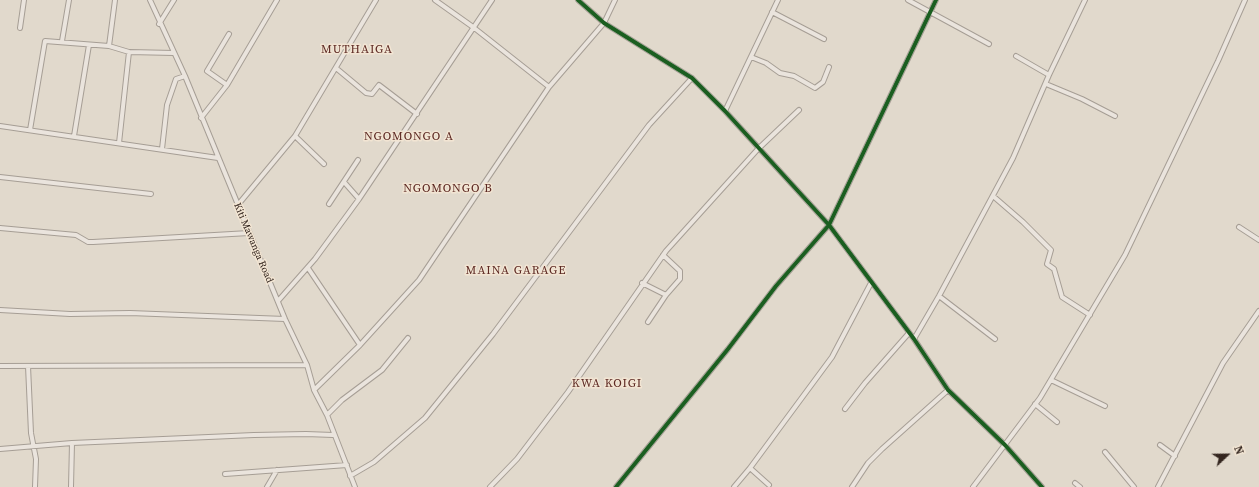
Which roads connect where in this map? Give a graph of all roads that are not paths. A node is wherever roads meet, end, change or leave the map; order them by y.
1 (24, 0) edge
2 (69, 0) edge
3 (115, 0) edge
4 (150, 0) edge
5 (174, 0) edge
6 (277, 0) edge
7 (376, 0) edge
8 (435, 0) edge
9 (492, 0) edge
10 (578, 0) edge
11 (615, 0) edge
12 (778, 0) edge
13 (908, 0) edge
14 (936, 0) edge
15 (1085, 0) edge
16 (1245, 0) edge
17 (772, 12) junction
18 (931, 12) junction
19 (604, 23) junction
20 (159, 24) junction
21 (473, 27) junction
22 (20, 28) dead end
23 (229, 34) dead end
24 (824, 39) dead end
25 (62, 41) junction
26 (989, 44) dead end
27 (89, 45) junction
28 (108, 46) junction
29 (129, 52) junction
30 (174, 53) junction
31 (1016, 56) dead end
32 (751, 57) junction
33 (829, 67) dead end
34 (336, 68) junction
35 (1049, 74) junction
36 (184, 76) junction
37 (692, 78) junction
38 (1046, 84) junction
39 (228, 85) junction
40 (549, 87) junction
41 (799, 110) dead end
42 (725, 111) junction
43 (417, 114) junction
44 (1114, 116) dead end
45 (200, 118) junction
46 (0, 126) edge
47 (30, 130) junction
48 (74, 136) junction
49 (295, 136) junction
50 (119, 143) junction
51 (162, 149) junction
52 (758, 149) junction
53 (218, 158) junction
54 (358, 160) dead end
55 (324, 164) dead end
56 (0, 177) edge
57 (344, 182) junction
58 (151, 194) dead end
59 (993, 196) junction
60 (360, 199) junction
61 (329, 204) dead end
62 (238, 206) junction
63 (829, 225) junction
64 (1239, 227) dead end
65 (0, 228) edge
66 (249, 233) junction
67 (1259, 240) edge
68 (663, 255) junction
69 (308, 268) junction
70 (642, 283) junction
71 (872, 283) junction
72 (666, 295) junction
73 (939, 296) junction
74 (278, 301) junction
75 (0, 310) edge
76 (1259, 311) edge
77 (1090, 314) junction
78 (285, 319) junction
79 (648, 322) dead end
80 (909, 333) junction
81 (408, 338) dead end
82 (914, 339) junction
83 (995, 339) dead end
84 (360, 345) junction
85 (307, 365) junction
86 (0, 366) edge
87 (28, 366) junction
88 (1051, 380) junction
89 (314, 390) junction
90 (948, 390) junction
91 (1035, 404) junction
92 (1105, 406) dead end
93 (845, 409) dead end
94 (327, 415) junction
95 (1057, 422) dead end
96 (333, 435) junction
97 (72, 443) junction
98 (1005, 445) junction
99 (1160, 445) dead end
100 (33, 446) junction
101 (0, 449) edge
102 (1105, 452) dead end
103 (1175, 456) junction
104 (347, 465) junction
105 (750, 468) junction
106 (277, 470) junction
107 (225, 474) dead end
108 (350, 476) junction
109 (1075, 483) dead end
110 (769, 485) dead end
111 (35, 487) edge
112 (71, 487) edge
113 (267, 487) edge
114 (355, 487) edge
115 (490, 487) edge
116 (616, 487) edge
117 (734, 487) edge
118 (852, 487) edge
119 (973, 487) edge
120 (1042, 487) edge
121 (1080, 487) edge
122 (1134, 487) edge
123 (1158, 487) edge

1 - 22 street
2 - 25 street
3 - 28 street
4 - 20 street, Kiti Mawanga Road
5 - 20 street
6 - 39 street
7 - 34 street
8 - 21 street
9 - 21 street
10 - 19 street
11 - 19 street
12 - 17 street
13 - 18 street
14 - 18 street
15 - 35 street
16 - 77 street
17 - 24 street
17 - 32 street
18 - 26 street
18 - 63 street
19 - 37 street
19 - 40 street
20 - 30 street, Kiti Mawanga Road
21 - 40 street
21 - 43 street
23 - 39 street
25 - 27 street
25 - 47 street
27 - 28 street
27 - 48 street
28 - 29 street
29 - 30 street
29 - 50 street
30 - 36 street, Kiti Mawanga Road
31 - 35 street
32 - 33 street
32 - 42 street
34 - 43 street
34 - 49 street
35 - 38 street
36 - 45 street, Kiti Mawanga Road
36 - 51 street
37 - 42 street
37 - 108 street
38 - 44 street
38 - 59 street
39 - 45 street
40 - 84 street
41 - 52 street
42 - 52 street
43 - 60 street
45 - 53 street, Kiti Mawanga Road
46 - 47 street
47 - 48 street
48 - 50 street
49 - 55 street
49 - 62 street
50 - 51 street
51 - 53 street
52 - 63 street
52 - 68 street
53 - 62 street, Kiti Mawanga Road
54 - 57 street
56 - 58 street
57 - 60 street
57 - 61 street
59 - 73 street
59 - 77 street
60 - 69 street
62 - 66 street, Kiti Mawanga Road
63 - 71 street
63 - 116 street
64 - 67 street
65 - 66 street
66 - 74 street, Kiti Mawanga Road
68 - 70 street
68 - 72 street
69 - 74 street
69 - 84 street
70 - 72 street
70 - 115 street
71 - 80 street
71 - 105 street
72 - 79 street
73 - 82 street
73 - 83 street
74 - 78 street, Kiti Mawanga Road
75 - 78 street
76 - 103 street
77 - 88 street
78 - 85 street, Kiti Mawanga Road
80 - 82 street
80 - 93 street
81 - 94 street
82 - 90 street
84 - 89 street
85 - 87 street
85 - 89 street, Kiti Mawanga Road
86 - 87 street
87 - 100 street
88 - 91 street
88 - 92 street
89 - 94 street, Kiti Mawanga Road
90 - 98 street
90 - 118 street
91 - 95 street
91 - 98 street
94 - 96 street, Kiti Mawanga Road
96 - 97 street
96 - 104 street, Kiti Mawanga Road
97 - 100 street
97 - 112 street
98 - 119 street
98 - 120 street
99 - 103 street
100 - 101 street
100 - 111 street
102 - 122 street
103 - 123 street
104 - 106 street
104 - 108 street, Kiti Mawanga Road
105 - 110 street
105 - 117 street
106 - 107 street
106 - 113 street
108 - 114 street, Kiti Mawanga Road
109 - 121 street

